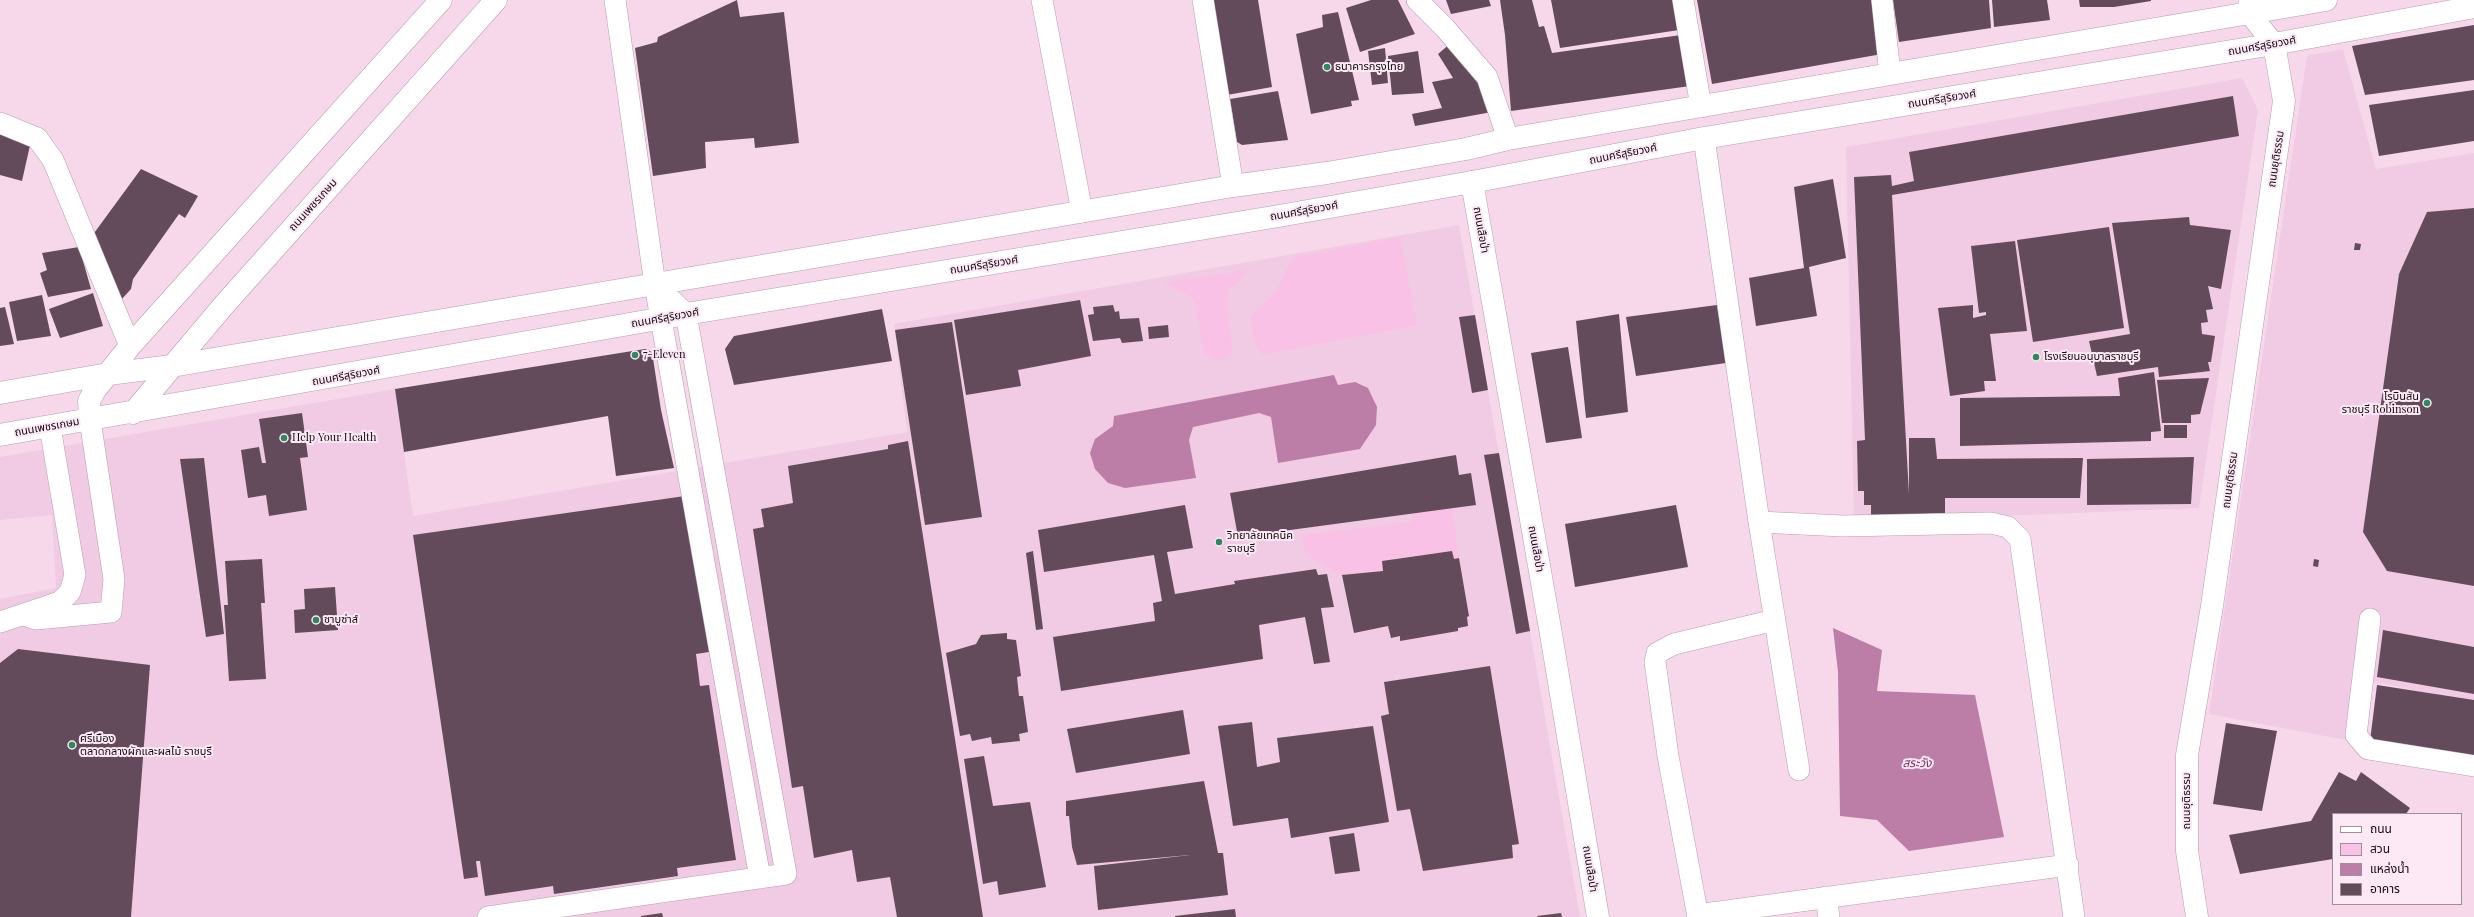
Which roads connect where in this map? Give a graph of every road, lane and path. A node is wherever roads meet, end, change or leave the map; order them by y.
1 (441, 0) edge
2 (496, 0) edge
3 (615, 0) edge
4 (1042, 0) edge
5 (1203, 0) edge
6 (1417, 0) edge
7 (1683, 0) edge
8 (1882, 0) edge
9 (2326, 0) edge
10 (2249, 6) edge
11 (2474, 7) edge
12 (2274, 44) junction
13 (1890, 74) junction
14 (1701, 106) junction
15 (0, 123) edge
16 (1704, 138) junction
17 (1508, 139) junction
18 (1466, 149) junction
19 (1472, 182) junction
20 (1233, 186) junction
21 (1082, 212) junction
22 (655, 285) junction
23 (686, 314) junction
24 (661, 319) junction
25 (130, 346) junction
26 (172, 366) junction
27 (108, 374) junction
28 (0, 393) edge
29 (133, 413) junction
30 (90, 420) junction
31 (50, 427) junction
32 (0, 435) edge
33 (1759, 522) junction
34 (24, 615) junction
35 (2370, 619) dead end
36 (1775, 620) junction
37 (0, 622) edge
38 (750, 666) junction
39 (724, 671) junction
40 (2474, 766) edge
41 (1799, 770) dead end
42 (2068, 865) junction
43 (760, 878) junction
44 (1826, 897) junction
45 (1698, 916) edge
46 (488, 917) edge
47 (1598, 917) edge
48 (1829, 917) edge
49 (2074, 917) edge
50 (2197, 917) edge

1 - 25 main road, ถนนเพชรเกษม
2 - 26 main road, ถนนเพชรเกษม
3 - 22 street
4 - 21 street
5 - 20 street
6 - 17 street
7 - 14 street
8 - 13 street
9 - 10 main road
10 - 12 street
10 - 13 main road
11 - 12 main road, ถนนศรีสุริยวงศ์
12 - 16 main road, ถนนศรีสุริยวงศ์
12 - 50 main road, ถนนยุติธรรม
13 - 14 main road
14 - 16 main road
14 - 17 main road
15 - 25 street
16 - 19 main road, ถนนศรีสุริยวงศ์
16 - 33 street
17 - 18 main road
18 - 19 main road, ถนนเสือป่า
18 - 20 main road
19 - 23 main road, ถนนศรีสุริยวงศ์
19 - 47 main road, ถนนเสือป่า
20 - 21 main road
21 - 22 main road
22 - 23 street
22 - 24 street
22 - 26 main road
23 - 24 main road, ถนนศรีสุริยวงศ์
23 - 38 street
24 - 29 main road, ถนนศรีสุริยวงศ์
24 - 39 street
25 - 27 main road, ถนนเพชรเกษม
26 - 27 main road
26 - 29 main road, ถนนเพชรเกษม
27 - 28 main road
27 - 30 main road, ถนนเพชรเกษม
29 - 30 main road, ถนนศรีสุริยวงศ์
30 - 31 main road, ถนนเพชรเกษม
30 - 34 street
31 - 32 main road, ถนนเพชรเกษม
31 - 34 street
33 - 36 street
33 - 42 street
34 - 37 street
35 - 40 street
36 - 41 street
36 - 45 street
38 - 39 street
38 - 43 street
39 - 43 street
42 - 44 street
42 - 49 street
43 - 46 street
44 - 45 street
44 - 48 street

